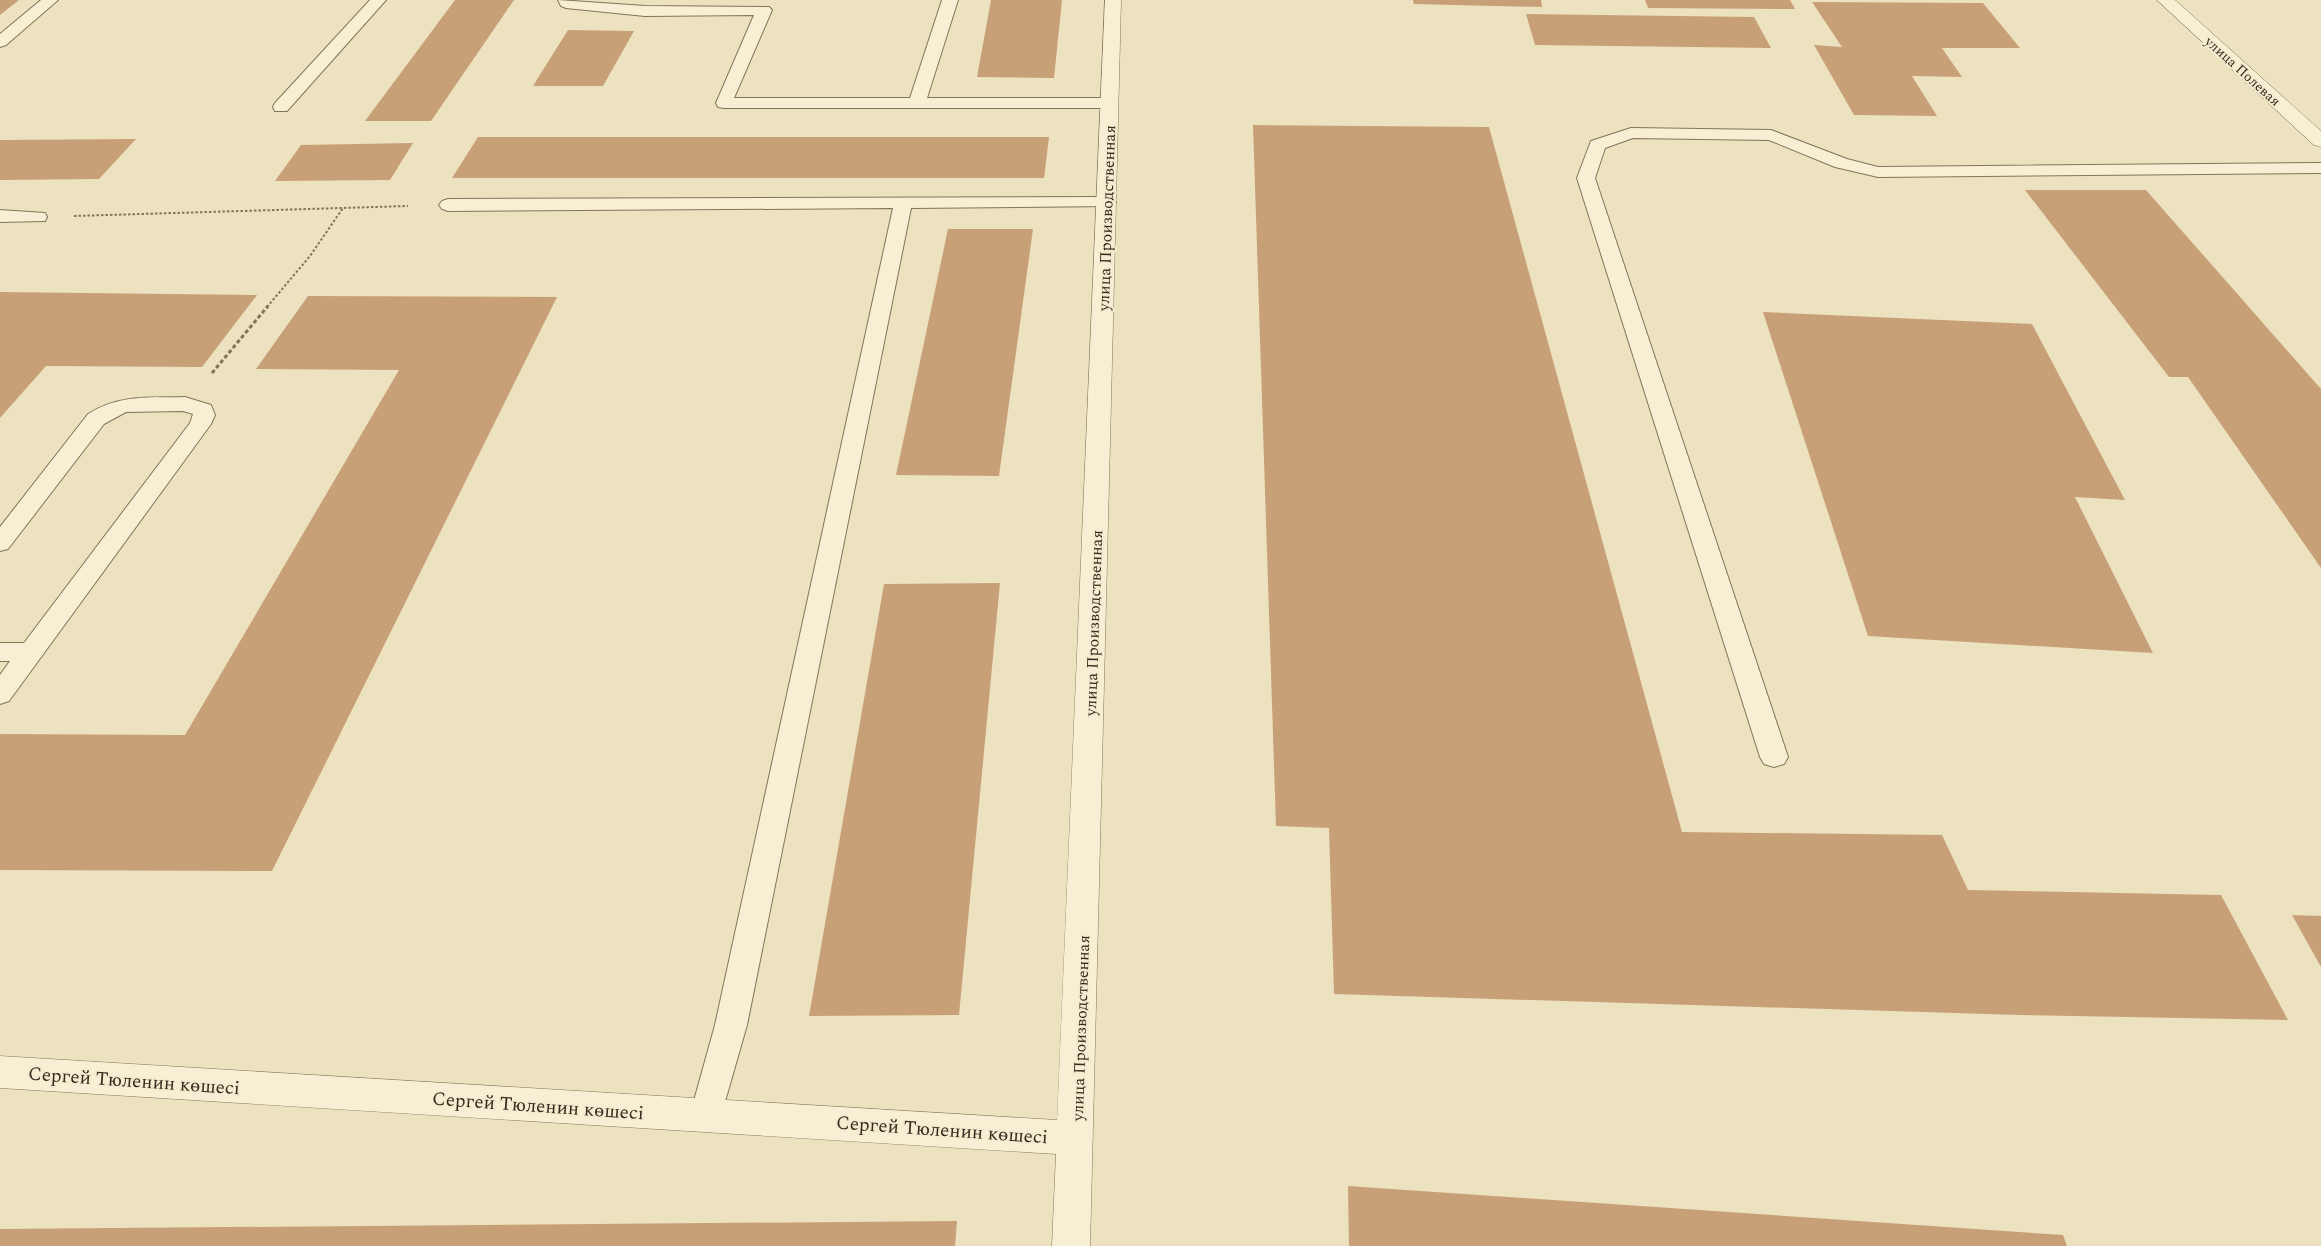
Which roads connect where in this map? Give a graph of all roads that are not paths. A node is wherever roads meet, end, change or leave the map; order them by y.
1 (50, 0) edge
2 (378, 0) edge
3 (566, 0) edge
4 (950, 0) edge
5 (1113, 0) edge
6 (2166, 0) edge
7 (0, 42) edge
8 (917, 103) junction
9 (1109, 103) junction
10 (281, 107) dead end
11 (2321, 141) edge
12 (2321, 168) edge
13 (1106, 202) junction
14 (903, 203) junction
15 (448, 205) road end
16 (0, 216) edge
17 (38, 217) road end
18 (0, 543) edge
19 (0, 652) edge
20 (30, 652) junction
21 (0, 694) edge
22 (1774, 757) dead end
23 (0, 1072) edge
24 (706, 1115) junction
25 (1076, 1138) junction
26 (1071, 1246) edge

1 - 7 lane
2 - 10 lane
3 - 8 lane
4 - 8 lane
5 - 9 street, улица Производственная
6 - 11 street, улица Полевая
8 - 9 lane
9 - 13 street, улица Производственная
12 - 22 lane
13 - 14 lane
13 - 25 street, улица Производственная
14 - 15 lane
14 - 24 lane
16 - 17 lane
18 - 20 lane
19 - 20 lane
20 - 21 lane
23 - 24 street, Сергей Тюленин көшесі
24 - 25 street, Сергей Тюленин көшесі
25 - 26 street, улица Производственная

